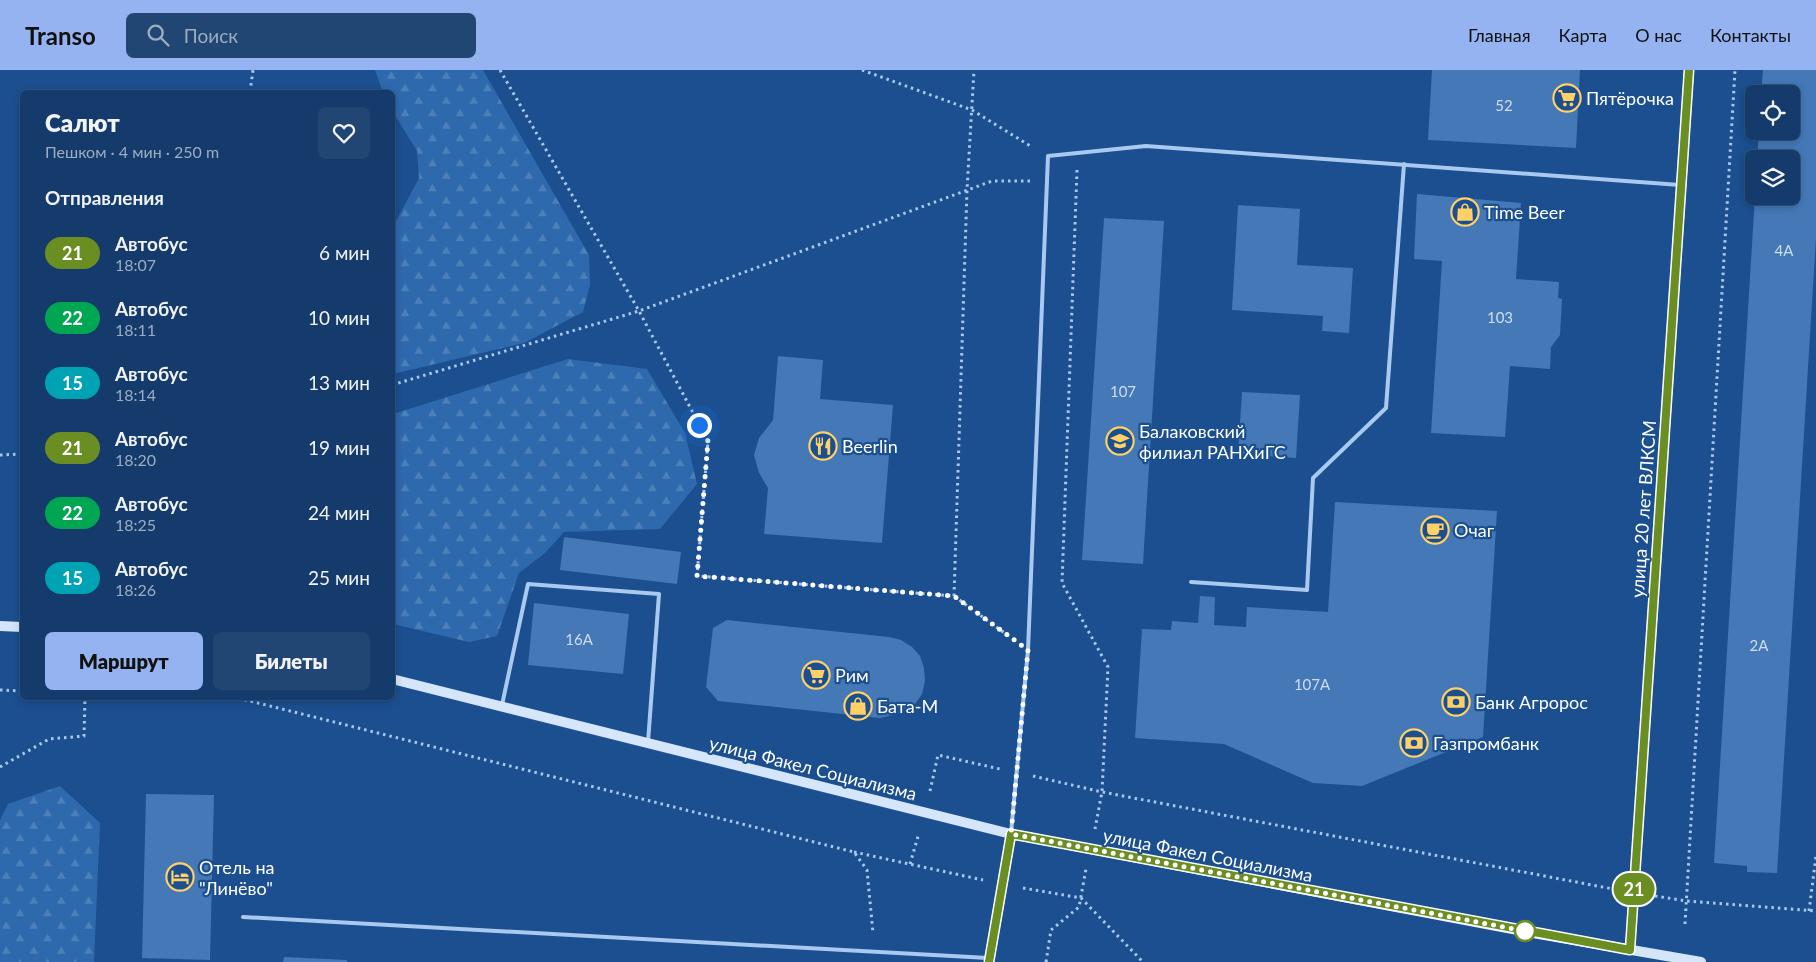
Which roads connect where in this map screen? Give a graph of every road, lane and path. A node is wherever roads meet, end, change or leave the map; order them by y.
1 (253, 70) edge
2 (500, 70) edge
3 (862, 70) edge
4 (974, 70) edge
5 (1689, 70) edge
6 (1736, 70) edge
7 (250, 90) edge
8 (972, 110) junction
9 (1078, 153) junction
10 (1048, 156) junction
11 (1404, 164) junction
12 (1046, 182) junction
13 (1680, 185) junction
14 (967, 190) junction
15 (639, 311) junction
16 (395, 384) edge
17 (20, 454) edge
18 (0, 455) edge
19 (1191, 582) dead end
20 (954, 596) junction
21 (0, 626) edge
22 (20, 627) edge
23 (1028, 650) junction
24 (395, 680) edge
25 (0, 690) edge
26 (20, 691) edge
27 (85, 700) edge
28 (246, 700) edge
29 (502, 708) junction
30 (648, 744) junction
31 (0, 767) edge
32 (1011, 834) junction
33 (854, 852) junction
34 (1816, 856) edge
35 (1084, 883) dead end
36 (1002, 884) junction
37 (1613, 889) dead end
38 (1654, 896) dead end
39 (1081, 898) junction
40 (1687, 901) junction
41 (1809, 911) junction
42 (1816, 911) edge
43 (243, 917) dead end
44 (1685, 924) dead end
45 (1630, 950) junction
46 (886, 952) junction
47 (990, 960) edge
48 (1046, 962) edge
49 (1143, 962) edge
50 (1701, 962) edge

1 - 7 path
2 - 15 path
3 - 8 path
4 - 8 path
5 - 13 main road, улица 20 лет ВЛКСМ
6 - 40 path
8 - 10 path
8 - 14 path
9 - 10 lane
9 - 11 lane
9 - 37 path
10 - 12 lane
11 - 13 lane
11 - 19 lane
12 - 14 path
12 - 23 lane
13 - 45 main road, улица 20 лет ВЛКСМ
14 - 15 path
14 - 20 path
15 - 16 path
15 - 20 path
17 - 18 path
20 - 23 path
21 - 22 main road
23 - 32 lane
24 - 29 main road, улица Факел Социализма
25 - 26 path
27 - 31 path
28 - 33 path
29 - 30 main road, улица Факел Социализма
29 - 30 lane
30 - 32 main road, улица Факел Социализма
32 - 36 main road
32 - 45 main road, улица Факел Социализма
33 - 36 path
33 - 46 path
34 - 41 path
35 - 39 path
36 - 39 path
36 - 47 main road
38 - 40 path
39 - 48 path
39 - 49 path
40 - 41 path
40 - 44 path
41 - 42 path
43 - 46 lane
45 - 50 main road, улица Факел Социализма
46 - 47 lane

